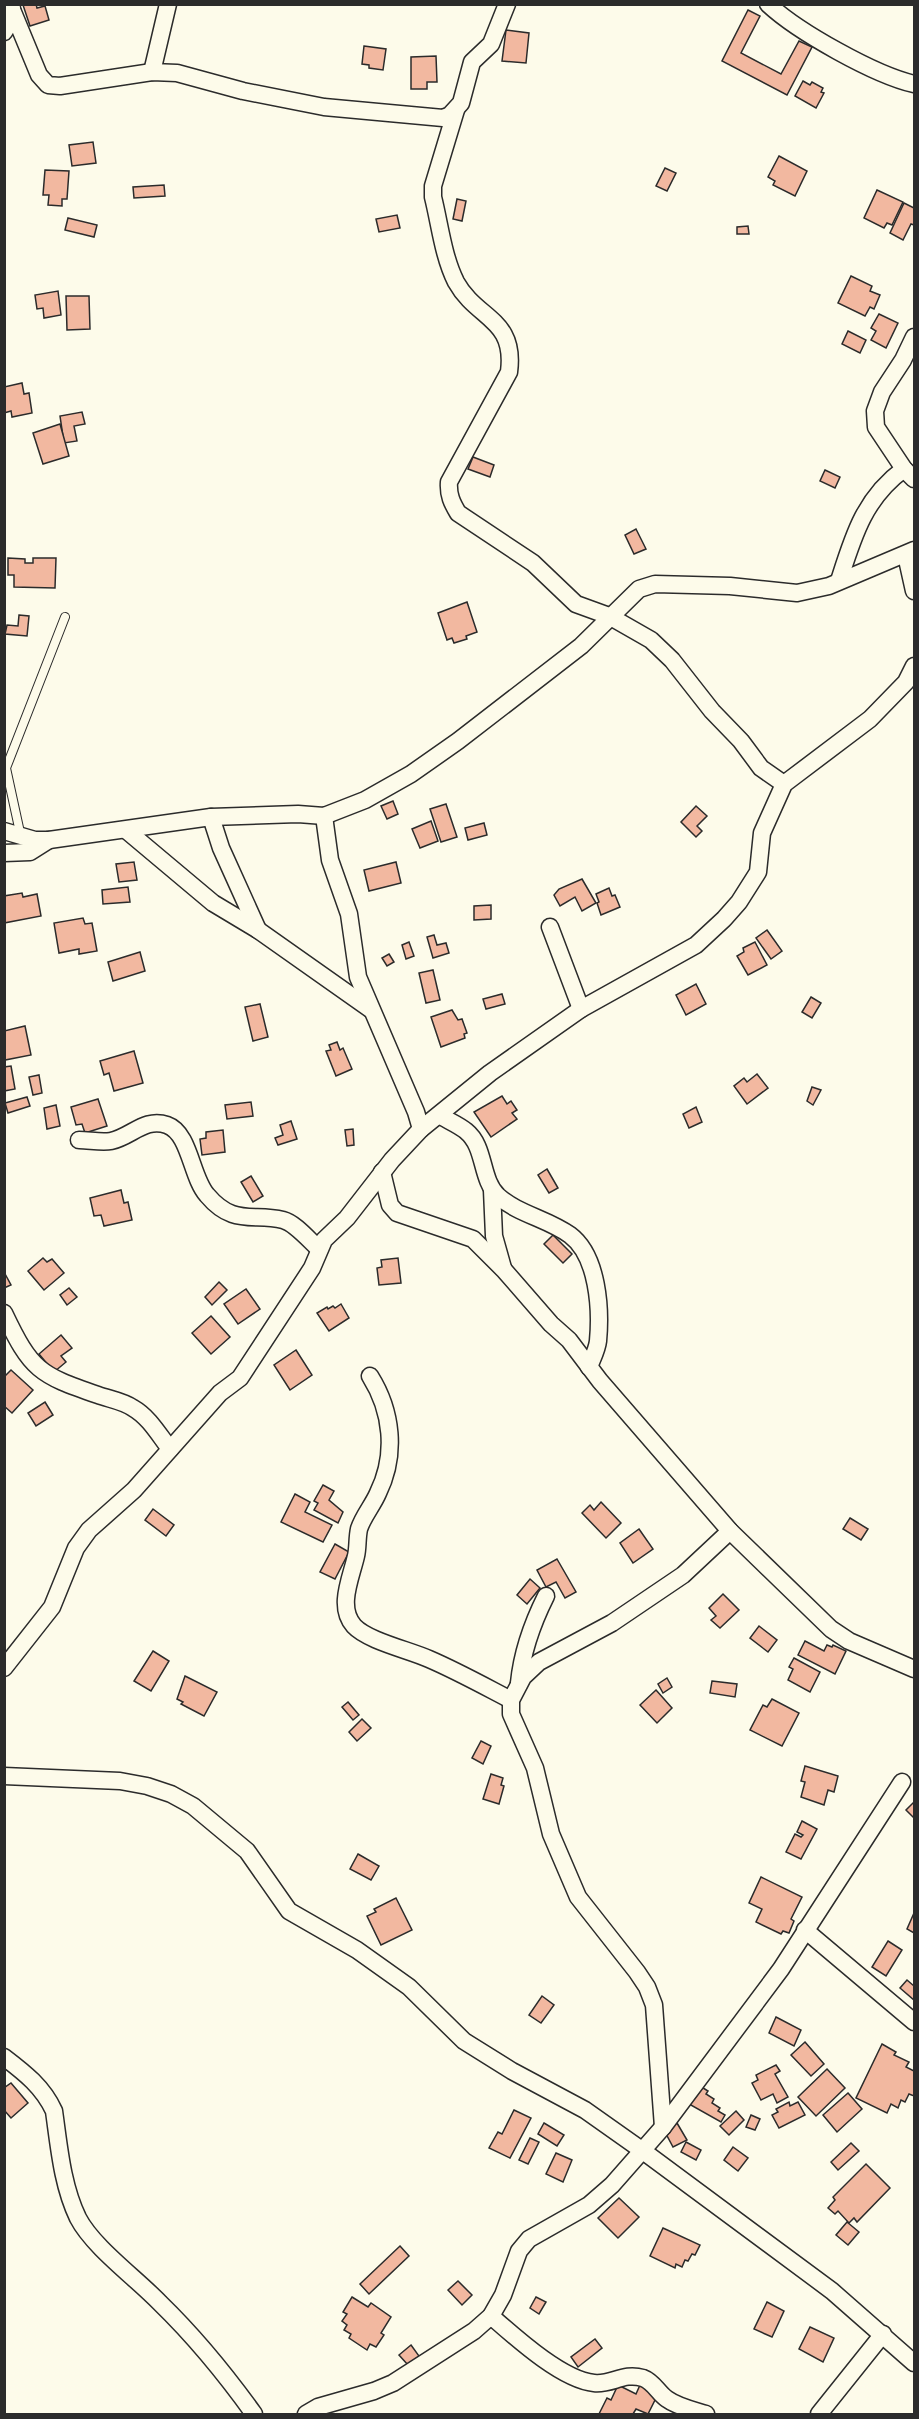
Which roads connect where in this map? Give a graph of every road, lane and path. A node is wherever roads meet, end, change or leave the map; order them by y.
1 (168, 4) edge
2 (507, 4) edge
3 (768, 4) edge
4 (12, 8) edge
5 (4, 32) edge
6 (152, 72) junction
7 (915, 84) edge
8 (456, 110) junction
9 (915, 337) edge
10 (909, 474) edge
11 (910, 553) edge
12 (839, 581) junction
13 (915, 591) edge
14 (609, 616) junction
15 (65, 617) dead end
16 (915, 666) edge
17 (784, 784) junction
18 (324, 816) junction
19 (211, 817) junction
20 (126, 830) junction
21 (4, 831) edge
22 (21, 837) junction
23 (49, 840) junction
24 (4, 853) edge
25 (550, 927) dead end
26 (258, 930) junction
27 (370, 1009) junction
28 (581, 1009) junction
29 (439, 1115) junction
30 (420, 1129) junction
31 (79, 1140) dead end
32 (382, 1172) junction
33 (492, 1190) junction
34 (319, 1249) junction
35 (504, 1270) junction
36 (4, 1313) edge
37 (589, 1367) junction
38 (370, 1376) dead end
39 (170, 1449) junction
40 (730, 1531) junction
41 (546, 1596) dead end
42 (4, 1668) edge
43 (915, 1669) edge
44 (519, 1683) junction
45 (511, 1700) junction
46 (4, 1776) edge
47 (902, 1782) dead end
48 (805, 1930) junction
49 (915, 2022) edge
50 (4, 2057) edge
51 (663, 2127) junction
52 (643, 2151) junction
53 (491, 2316) junction
54 (883, 2334) junction
55 (915, 2363) edge
56 (254, 2415) edge
57 (306, 2415) edge
58 (706, 2415) edge
59 (819, 2415) edge

1 - 6 street
2 - 8 street
3 - 7 street
4 - 5 street
4 - 6 street
6 - 8 street
8 - 14 street
9 - 10 street
10 - 12 street
11 - 12 street
11 - 13 street
12 - 14 street
14 - 17 street
14 - 18 street
15 - 22 lane
16 - 17 street
17 - 28 street
18 - 19 street
18 - 27 street
19 - 20 street
19 - 26 street
20 - 23 street
20 - 26 street
21 - 22 street
22 - 23 street
23 - 24 street
25 - 28 street
26 - 27 street
27 - 30 street
28 - 29 street
29 - 30 street
29 - 33 street
30 - 32 street
31 - 34 street
32 - 34 street
32 - 35 street
33 - 35 street
33 - 37 street
34 - 39 street
35 - 37 street
36 - 39 street
37 - 40 street
38 - 45 street
39 - 42 street
40 - 43 street
40 - 44 street
41 - 44 street
44 - 45 street
45 - 51 street
46 - 52 street
47 - 48 street
48 - 49 street
48 - 51 street
50 - 56 street
51 - 52 street
52 - 53 street
52 - 54 street
53 - 57 street
53 - 58 street
54 - 55 street
54 - 59 street

